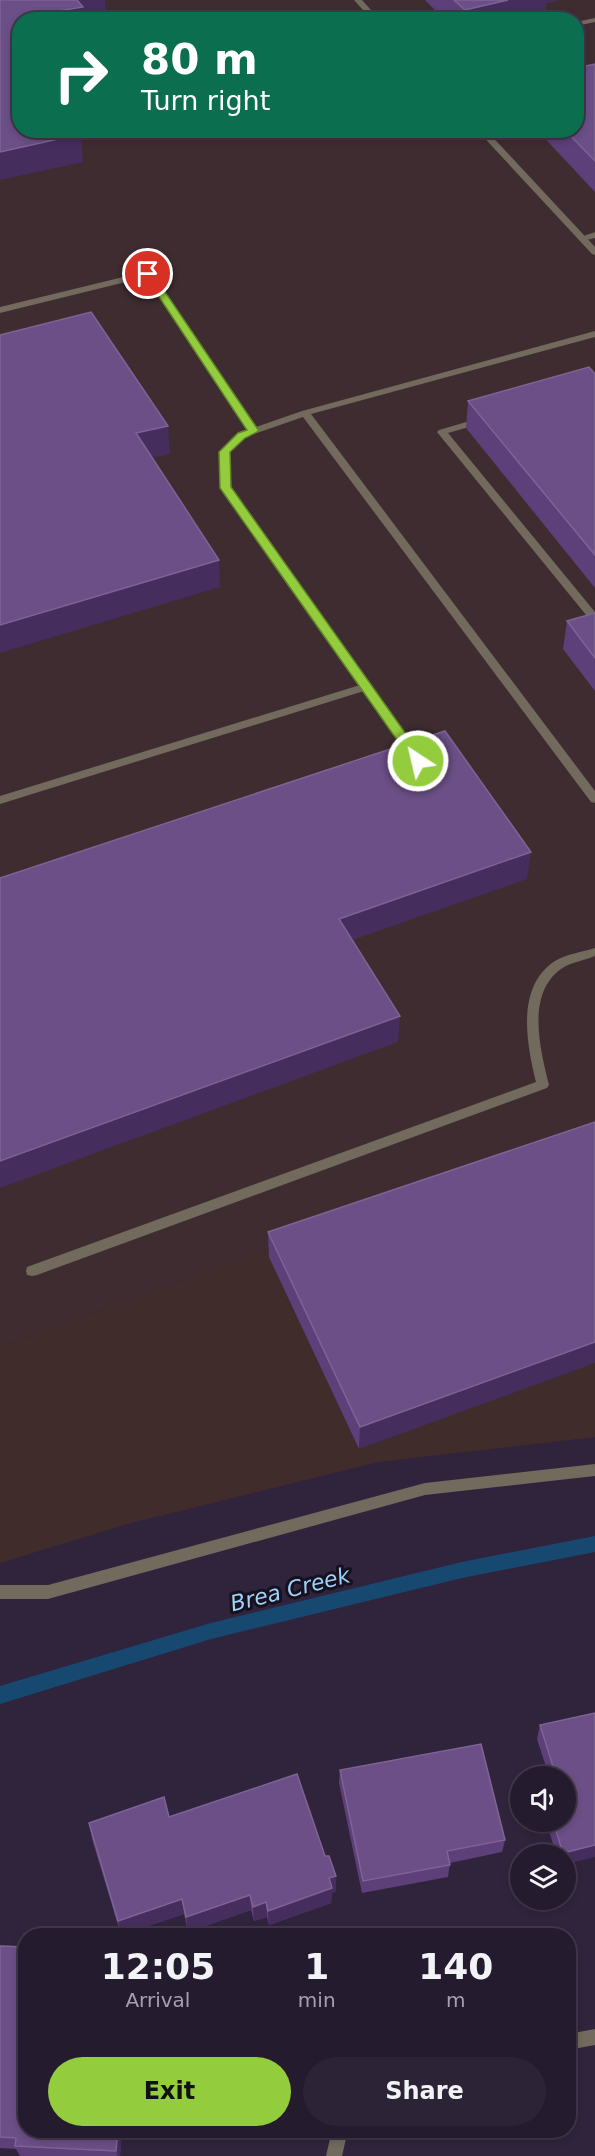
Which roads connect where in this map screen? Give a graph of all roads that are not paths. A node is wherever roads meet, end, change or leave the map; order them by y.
1 (358, 0) edge
2 (369, 12) edge
3 (488, 138) edge
4 (595, 235) edge
5 (582, 238) junction
6 (595, 252) edge
7 (0, 310) edge
8 (595, 334) edge
9 (304, 413) junction
10 (486, 419) edge
11 (254, 431) junction
12 (595, 619) edge
13 (366, 687) junction
14 (418, 761) edge
15 (595, 799) edge
16 (0, 800) edge
17 (595, 952) edge
18 (32, 1271) dead end
19 (595, 1470) edge
20 (0, 1592) edge
21 (595, 2037) edge
22 (576, 2041) edge
23 (338, 2138) edge
24 (334, 2156) edge

1 - 2 street
3 - 5 street
4 - 5 street
5 - 6 street
7 - 11 street
8 - 9 street
9 - 11 street
9 - 15 street
10 - 12 street
11 - 13 street
13 - 14 street
13 - 16 street
17 - 18 street
19 - 20 street
21 - 22 street
23 - 24 street

